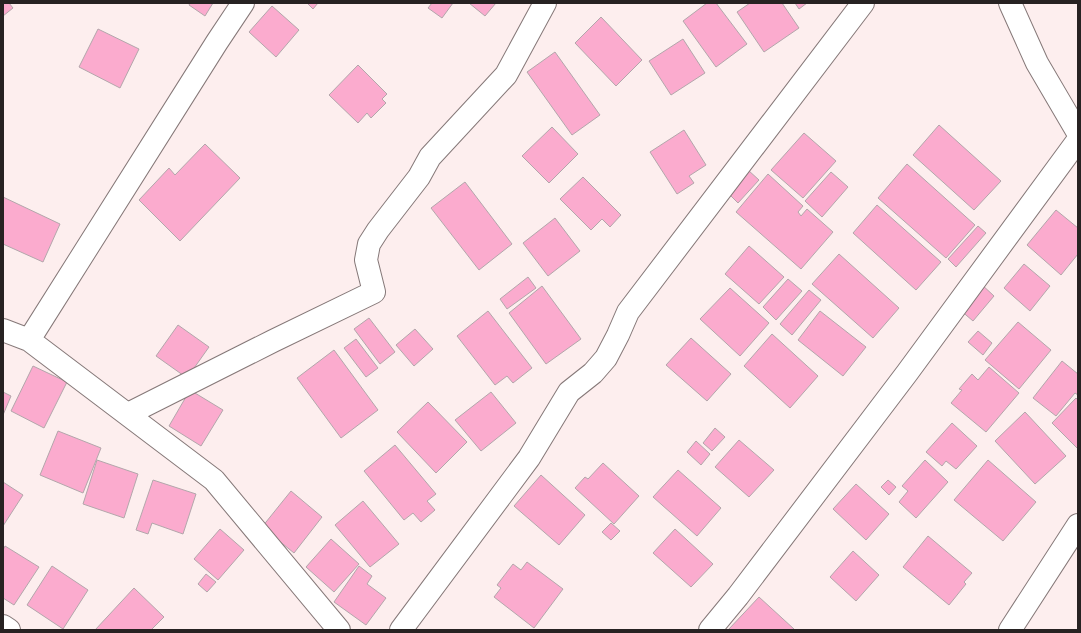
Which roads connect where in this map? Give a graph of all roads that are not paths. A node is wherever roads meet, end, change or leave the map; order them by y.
1 (243, 3) edge
2 (545, 3) edge
3 (863, 3) edge
4 (1010, 3) edge
5 (1078, 134) edge
6 (1078, 140) edge
7 (3, 330) edge
8 (30, 340) junction
9 (128, 414) junction
10 (1078, 525) edge
11 (3, 626) edge
12 (9, 630) edge
13 (339, 630) edge
14 (401, 630) edge
15 (710, 630) edge
16 (1010, 630) edge

1 - 8 street
2 - 9 street
3 - 14 street
4 - 5 street
6 - 15 street
7 - 8 street
8 - 9 street
9 - 13 street
10 - 16 street
11 - 12 street

